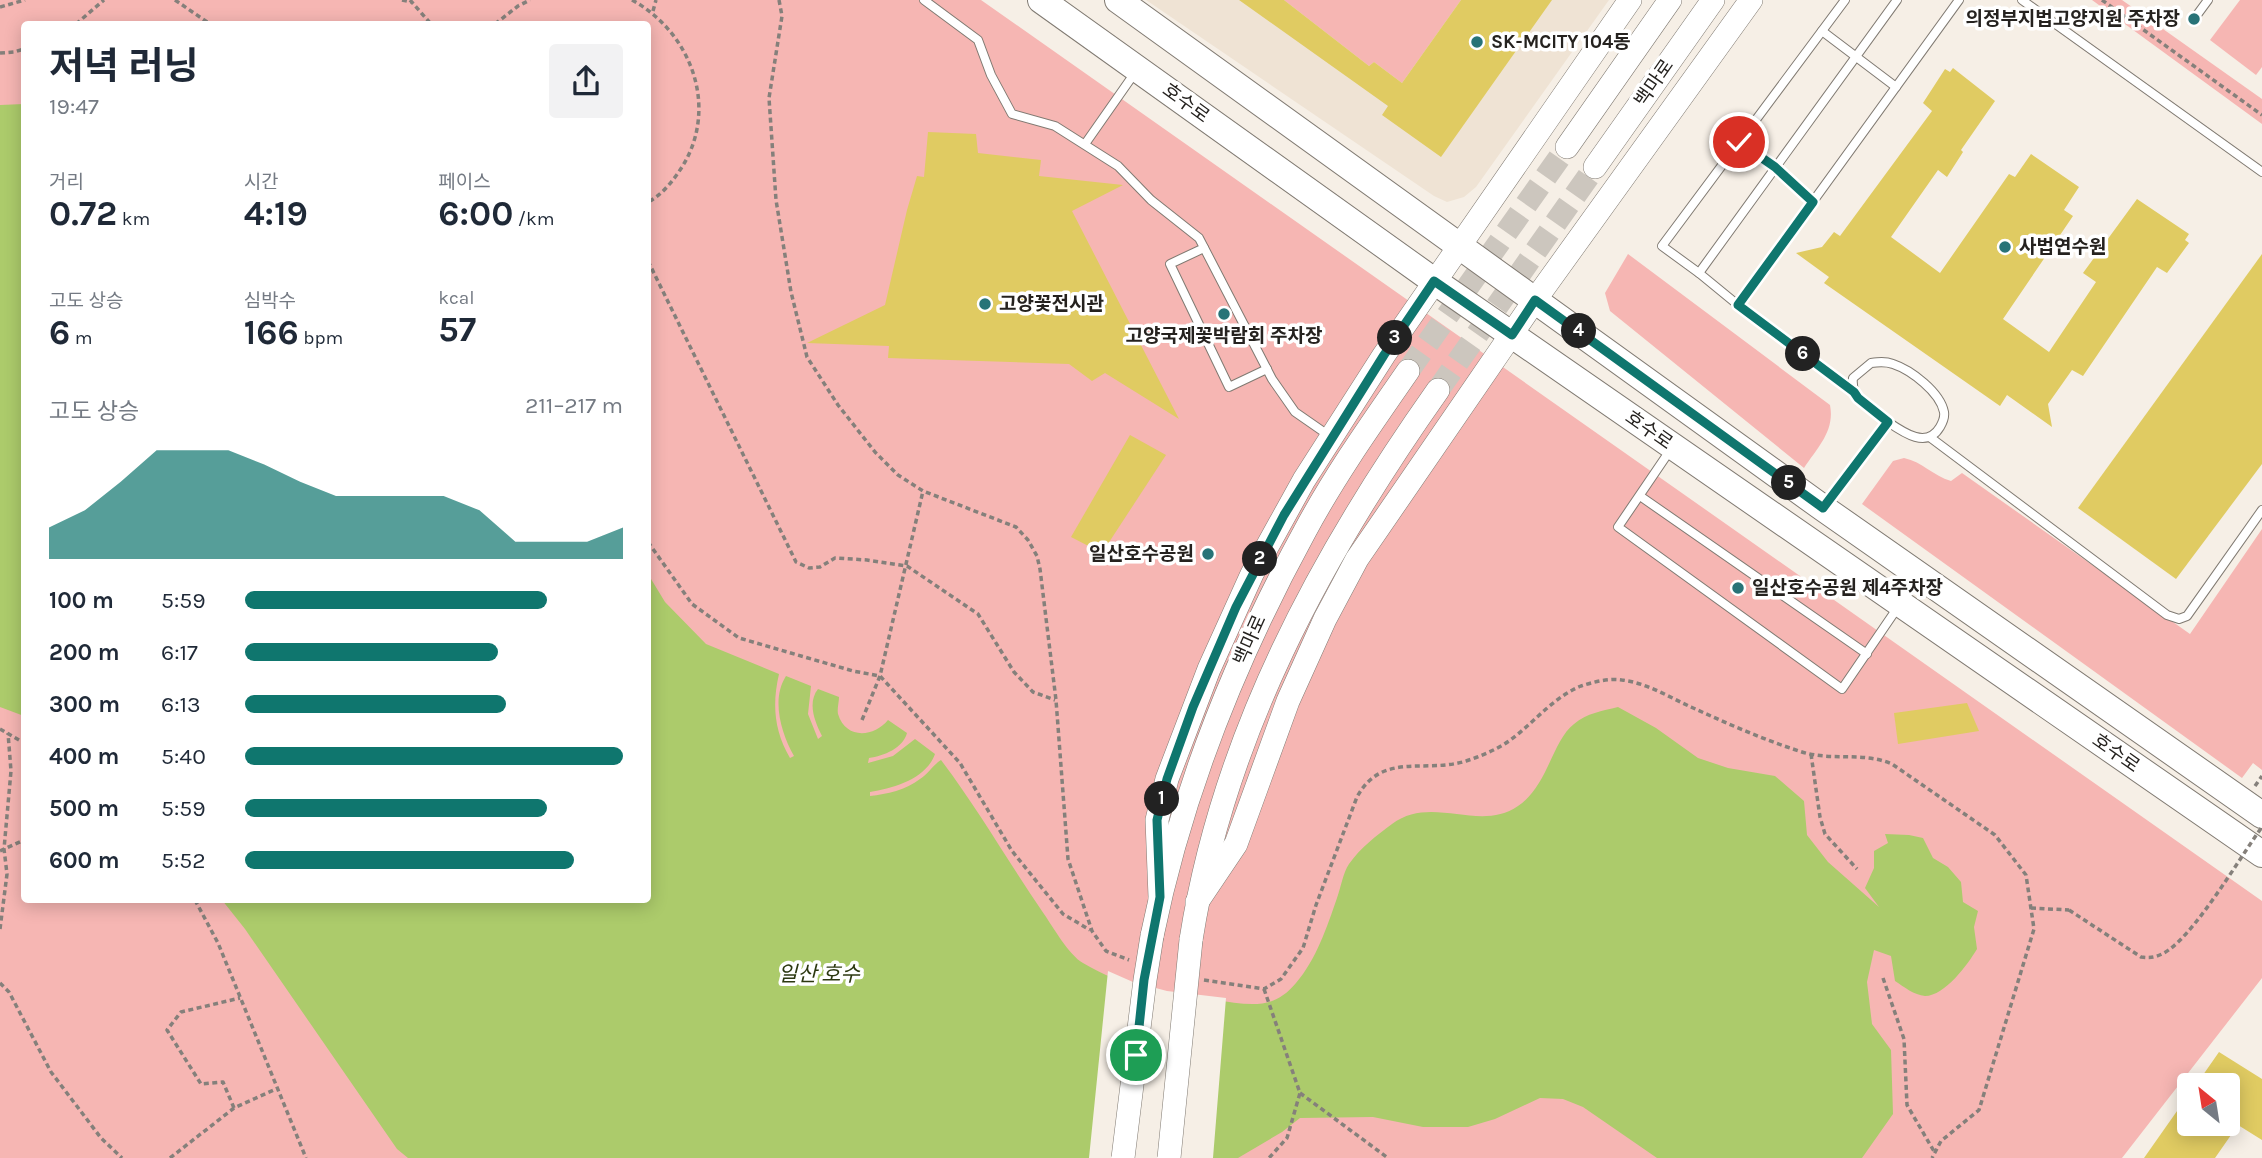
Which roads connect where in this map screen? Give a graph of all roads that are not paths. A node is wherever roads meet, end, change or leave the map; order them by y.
1 (924, 0) edge
2 (1041, 0) edge
3 (1118, 0) edge
4 (1630, 0) edge
5 (1670, 0) edge
6 (1713, 0) edge
7 (1751, 0) edge
8 (1845, 0) edge
9 (1897, 0) edge
10 (1959, 0) edge
11 (2022, 0) edge
12 (2208, 0) edge
13 (2194, 19) dead end
14 (1822, 31) junction
15 (1857, 57) junction
16 (1138, 68) junction
17 (1896, 87) junction
18 (1739, 142) junction
19 (1085, 144) junction
20 (1567, 147) tunnel mouth
21 (1595, 167) tunnel mouth
22 (1775, 167) junction
23 (2262, 172) edge
24 (1813, 202) junction
25 (1460, 244) junction
26 (1204, 248) junction
27 (1699, 273) junction
28 (1434, 281) junction
29 (1535, 300) junction
30 (1738, 305) junction
31 (1512, 335) junction
32 (1267, 369) junction
33 (1408, 371) tunnel mouth
34 (1438, 390) tunnel mouth
35 (1854, 392) junction
36 (1888, 422) junction
37 (1331, 438) junction
38 (1931, 438) junction
39 (1672, 446) junction
40 (1640, 496) junction
41 (1823, 508) junction
42 (2262, 510) edge
43 (1900, 604) junction
44 (1867, 654) junction
45 (2262, 815) edge
46 (2262, 854) edge
47 (1160, 897) junction
48 (1197, 902) junction
49 (1123, 1158) edge
50 (1169, 1158) edge

1 - 19 lane
2 - 16 main road, 호수로
3 - 25 main road, 호수로
4 - 25 main road
5 - 20 main road, 백마로
6 - 21 main road, 백마로
7 - 29 main road
8 - 14 lane
9 - 15 lane
10 - 17 lane
11 - 23 lane
12 - 13 lane
14 - 15 lane
14 - 18 lane
15 - 17 lane
15 - 22 lane
16 - 19 lane
16 - 28 main road, 호수로
17 - 24 lane
18 - 22 lane
18 - 27 lane
19 - 26 lane
22 - 24 lane
22 - 27 lane
24 - 30 lane
25 - 28 main road
25 - 29 main road, 호수로
26 - 32 lane
26 - 32 lane
27 - 30 lane
28 - 31 main road, 호수로
28 - 37 main road
29 - 31 main road
29 - 41 main road, 호수로
30 - 35 lane
31 - 39 main road, 호수로
31 - 48 main road
32 - 37 lane
33 - 47 main road, 백마로
34 - 48 main road, 백마로
35 - 36 lane
35 - 38 lane
36 - 38 lane
36 - 41 lane
37 - 47 main road
38 - 42 lane
39 - 40 lane
39 - 43 main road, 호수로
40 - 44 lane
40 - 44 lane
41 - 45 main road, 호수로
43 - 44 lane
43 - 46 main road, 호수로
47 - 49 main road, 백마로, bridge
48 - 50 main road, 백마로, bridge

